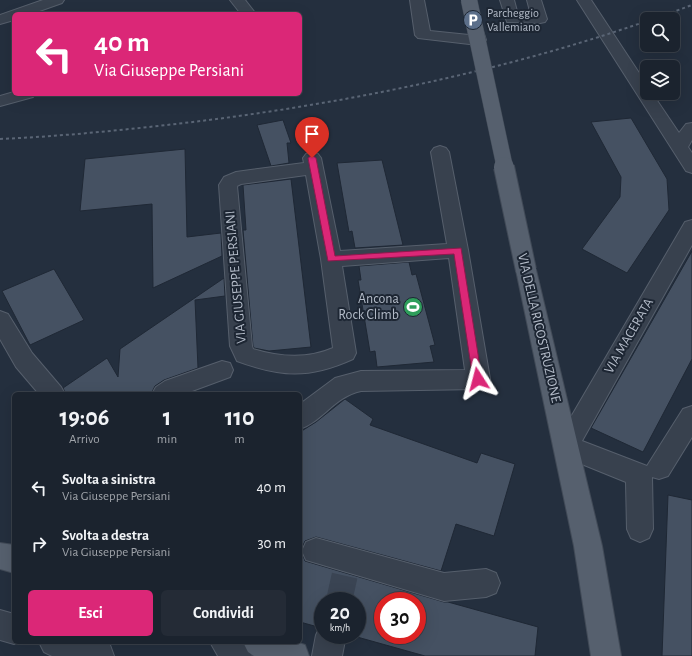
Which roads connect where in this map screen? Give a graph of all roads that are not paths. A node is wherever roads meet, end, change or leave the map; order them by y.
1 (57, 0) edge
2 (237, 0) edge
3 (417, 0) edge
4 (469, 0) edge
5 (507, 0) edge
6 (534, 0) edge
7 (584, 0) edge
8 (23, 12) edge
9 (247, 12) edge
10 (12, 16) edge
11 (0, 20) edge
12 (19, 96) edge
13 (0, 101) edge
14 (692, 128) edge
15 (679, 146) junction
16 (440, 152) dead end
17 (692, 168) edge
18 (692, 227) edge
19 (458, 250) junction
20 (331, 259) junction
21 (0, 320) edge
22 (222, 370) dead end
23 (51, 392) edge
24 (167, 392) edge
25 (692, 416) edge
26 (302, 417) edge
27 (566, 446) junction
28 (659, 468) dead end
29 (640, 529) dead end
30 (316, 551) dead end
31 (0, 556) edge
32 (12, 559) edge
33 (486, 583) dead end
34 (0, 625) edge
35 (12, 628) edge
36 (60, 644) edge
37 (227, 644) edge
38 (329, 644) edge
39 (99, 656) edge
40 (237, 656) edge
41 (327, 656) edge
42 (606, 656) edge

1 - 8 street
2 - 9 street
3 - 4 street
4 - 27 main road, VIA DELLA RICOSTRUZIONE, bridge
5 - 6 street
7 - 15 street
10 - 11 street
12 - 13 street
14 - 15 street
15 - 17 street
16 - 19 street
18 - 27 street, VIA MACERATA
19 - 20 street
19 - 26 street
20 - 20 street, VIA GIUSEPPE PERSIANI
21 - 23 street
22 - 24 street
25 - 28 street
27 - 29 street
27 - 42 main road, VIA DELLA RICOSTRUZIONE
30 - 33 street
31 - 32 main road
34 - 35 street
36 - 39 street
37 - 40 street
38 - 41 street

